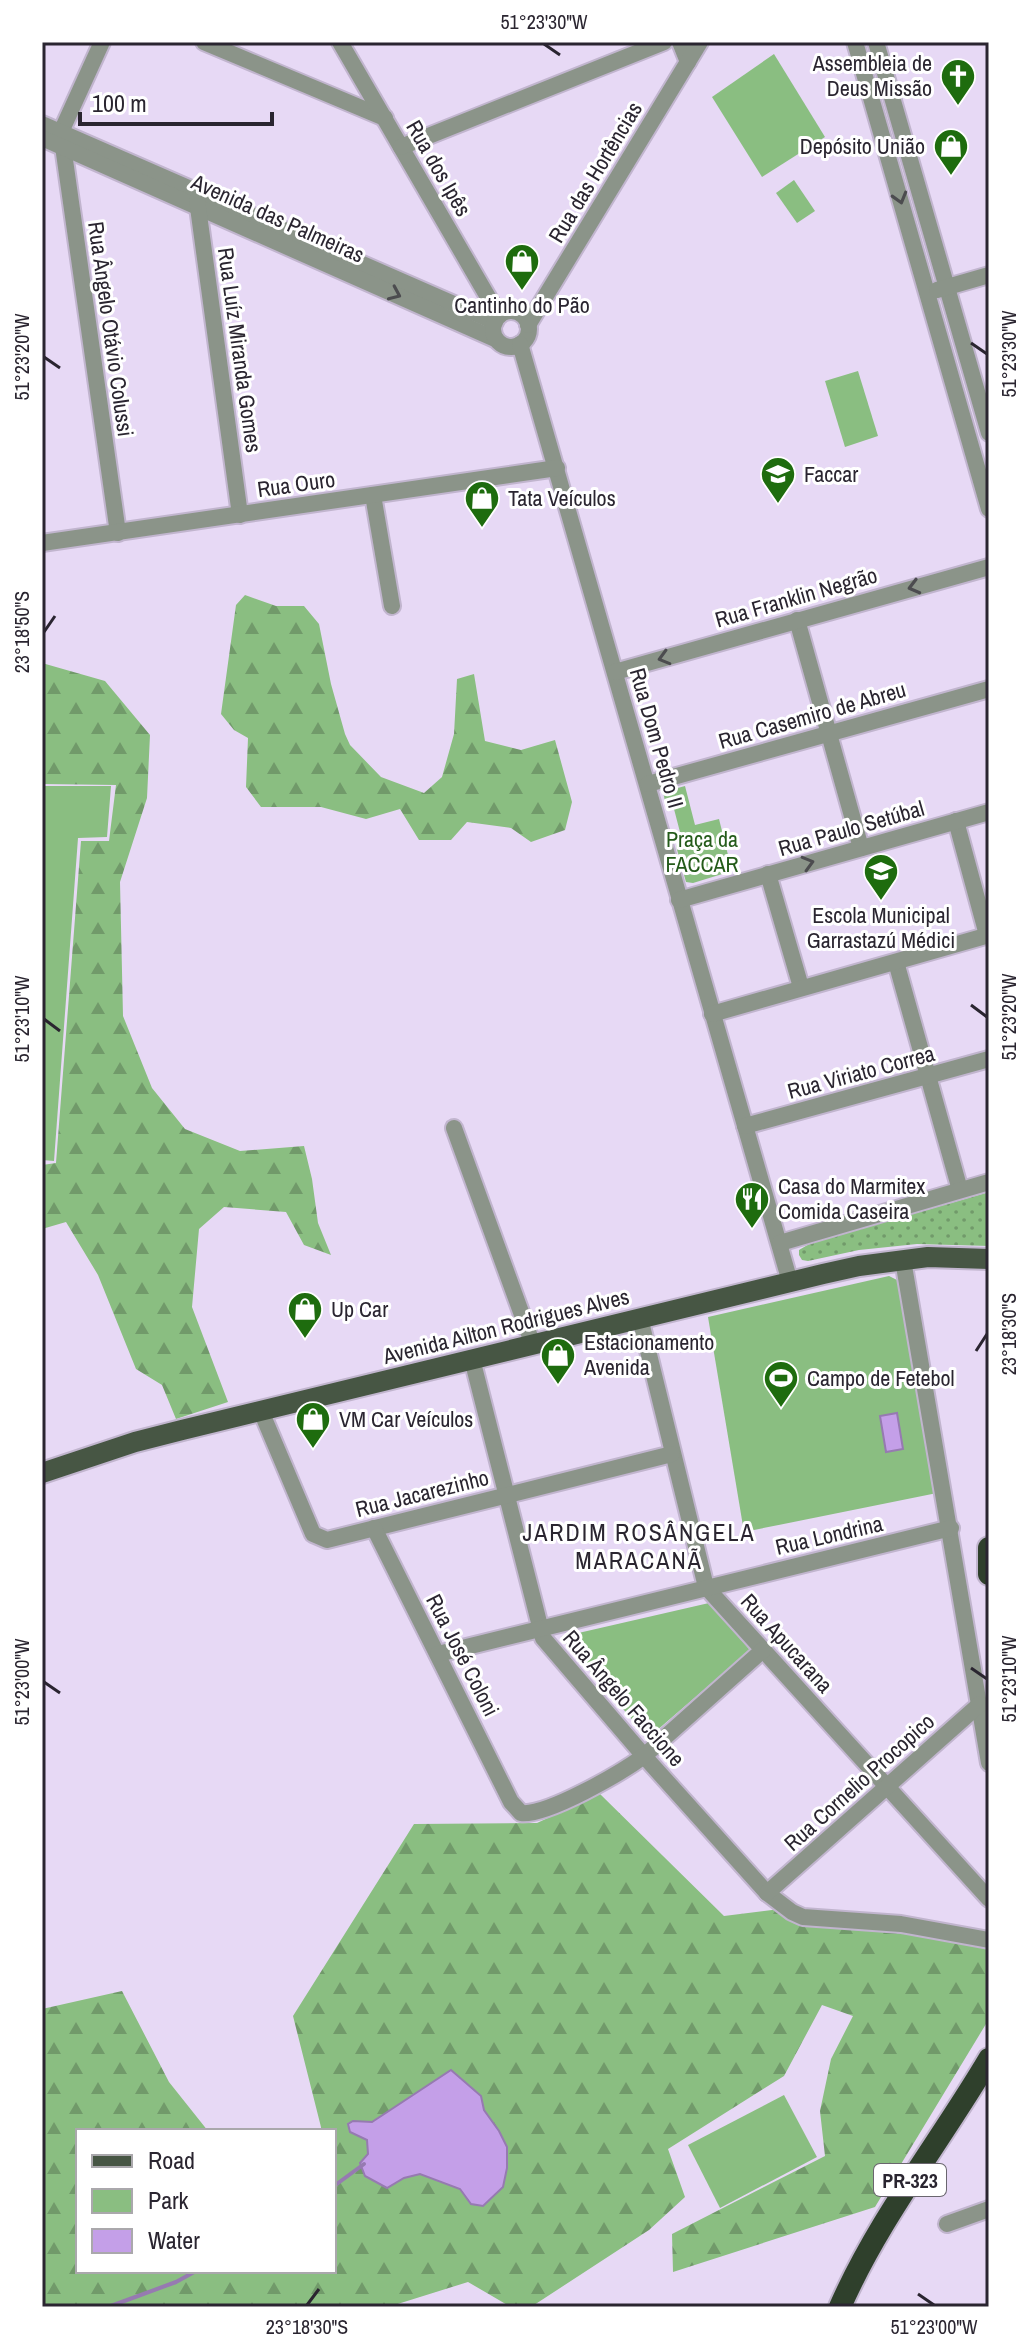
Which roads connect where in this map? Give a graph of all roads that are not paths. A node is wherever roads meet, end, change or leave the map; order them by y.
1 (102, 42) edge
2 (204, 42) edge
3 (340, 42) edge
4 (352, 42) edge
5 (664, 42) edge
6 (680, 42) edge
7 (700, 42) edge
8 (882, 43) edge
9 (857, 47) edge
10 (688, 62) junction
11 (389, 116) junction
12 (42, 124) edge
13 (42, 138) edge
14 (62, 140) junction
15 (406, 145) junction
16 (197, 200) junction
17 (989, 275) edge
18 (946, 287) junction
19 (927, 292) junction
20 (499, 322) junction
21 (528, 325) junction
22 (520, 344) junction
23 (985, 404) edge
24 (961, 410) junction
25 (989, 433) edge
26 (557, 468) junction
27 (373, 495) junction
28 (989, 509) edge
29 (240, 515) junction
30 (118, 533) junction
31 (42, 543) edge
32 (989, 567) edge
33 (392, 606) dead end
34 (797, 620) junction
35 (615, 672) junction
36 (989, 689) edge
37 (828, 734) junction
38 (648, 784) junction
39 (989, 812) edge
40 (956, 821) junction
41 (861, 848) junction
42 (768, 874) junction
43 (679, 900) junction
44 (988, 935) edge
45 (896, 962) junction
46 (801, 987) junction
47 (712, 1014) junction
48 (989, 1059) edge
49 (927, 1077) junction
50 (745, 1126) junction
51 (454, 1128) dead end
52 (989, 1182) edge
53 (960, 1190) junction
54 (780, 1243) junction
55 (989, 1259) edge
56 (903, 1260) junction
57 (790, 1282) junction
58 (640, 1318) junction
59 (533, 1345) junction
60 (472, 1359) junction
61 (261, 1411) junction
62 (672, 1454) junction
63 (42, 1473) edge
64 (506, 1494) junction
65 (374, 1528) junction
66 (951, 1528) junction
67 (989, 1548) edge
68 (989, 1574) edge
69 (706, 1587) junction
70 (539, 1628) junction
71 (763, 1650) junction
72 (438, 1654) junction
73 (980, 1704) junction
74 (644, 1756) junction
75 (989, 1763) edge
76 (887, 1786) junction
77 (767, 1893) junction
78 (989, 1899) edge
79 (989, 1940) edge
80 (989, 2059) edge
81 (989, 2209) edge
82 (947, 2224) dead end
83 (840, 2307) edge

1 - 14 street
2 - 11 street
3 - 11 street, Rua dos Ipês
4 - 11 street, Rua dos Ipês
5 - 15 street
6 - 10 street
7 - 10 street, Rua das Hortências
8 - 9 street
8 - 18 street
9 -> 19 street
10 - 21 street, Rua das Hortências
11 - 15 street, Rua dos Ipês
12 - 14 street, Avenida das Palmeiras
13 - 14 street, Avenida das Palmeiras
14 - 16 street, Avenida das Palmeiras
14 - 30 street, Rua Ângelo Otávio Colussi
15 - 20 street, Rua dos Ipês
16 - 20 street, Avenida das Palmeiras
16 - 29 street, Rua Luíz Miranda Gomes
17 - 18 street
18 - 19 street
18 - 23 street
19 - 24 street
20 - 21 street
20 - 22 street
21 - 22 street, Rua das Hortências
22 - 26 street, Rua Dom Pedro II
23 - 24 street
23 - 25 street
24 - 28 street
26 - 27 street, Rua Ouro
26 - 35 street, Rua Dom Pedro II
27 - 29 street, Rua Ouro
27 - 33 street
29 - 30 street, Rua Ouro
30 - 31 street, Rua Ouro
32 -> 34 street, Rua Franklin Negrão
34 -> 35 street, Rua Franklin Negrão
34 - 37 street
35 - 38 street, Rua Dom Pedro II
36 - 37 street, Rua Casemiro de Abreu
37 - 38 street, Rua Casemiro de Abreu
37 - 41 street
38 - 43 street, Rua Dom Pedro II
39 - 40 street, Rua Paulo Setúbal
40 - 41 street, Rua Paulo Setúbal
40 - 44 street
42 -> 41 street, Rua Paulo Setúbal
42 - 43 street, Rua Paulo Setúbal
42 - 46 street
43 - 47 street, Rua Dom Pedro II
44 - 45 street
45 - 46 street
45 - 49 street
46 - 47 street
47 - 50 street, Rua Dom Pedro II
48 - 49 street, Rua Viriato Correa
49 - 50 street, Rua Viriato Correa
49 - 53 street
50 - 54 street, Rua Dom Pedro II
51 - 59 street
52 - 53 street
53 - 54 street
54 - 57 street, Rua Dom Pedro II
55 - 56 main road, Avenida Ailton Rodrigues Alves
56 - 57 main road, Avenida Ailton Rodrigues Alves
56 - 66 street
57 - 58 main road, Avenida Ailton Rodrigues Alves
58 - 59 main road, Avenida Ailton Rodrigues Alves
58 - 62 street, Rua Apucarana
59 - 60 main road, Avenida Ailton Rodrigues Alves
60 - 61 main road, Avenida Ailton Rodrigues Alves
60 - 64 street, Rua Ângelo Faccione
61 - 63 main road, Avenida Ailton Rodrigues Alves
61 - 65 street, Rua Jacarezinho
62 - 64 street, Rua Jacarezinho
62 - 69 street, Rua Apucarana
64 - 65 street, Rua Jacarezinho
64 - 70 street, Rua Ângelo Faccione
65 - 72 street, Rua José Coloni
66 - 69 street, Rua Londrina
66 - 73 street
67 - 68 highway
69 - 70 street, Rua Londrina
69 - 71 street, Rua Apucarana
70 - 72 street, Rua Londrina
70 - 74 street, Rua Ângelo Faccione
71 - 74 street
71 - 76 street, Rua Apucarana
72 - 74 street, Rua José Coloni
73 - 75 street
73 - 76 street, Rua Cornelio Procopico
74 - 77 street, Rua Ângelo Faccione
76 - 77 street, Rua Cornelio Procopico
76 - 78 street, Rua Apucarana
77 - 79 street, Rua Ângelo Faccione
80 - 83 highway, PR-323
81 - 82 street

